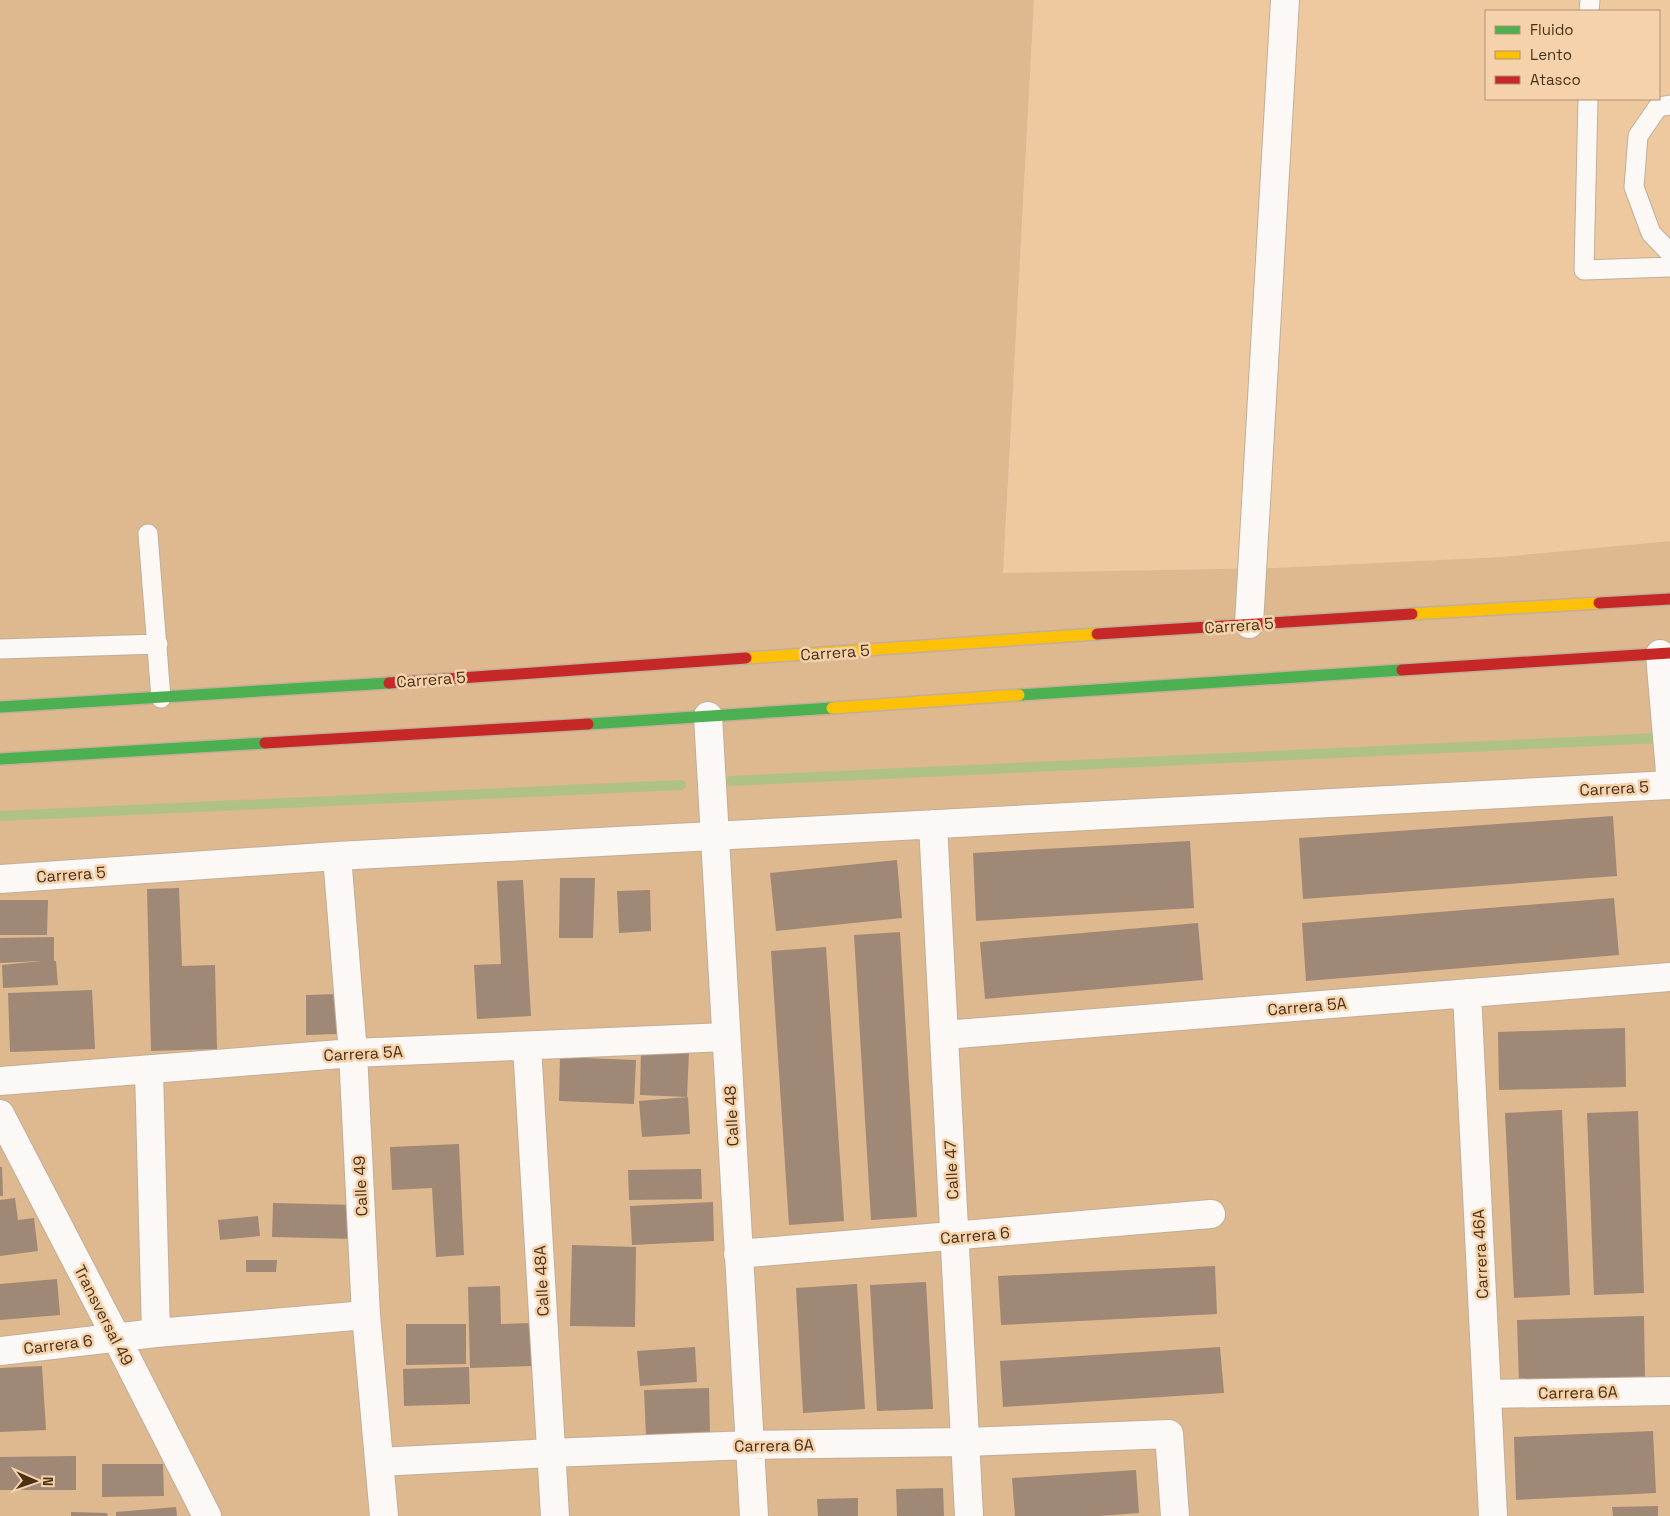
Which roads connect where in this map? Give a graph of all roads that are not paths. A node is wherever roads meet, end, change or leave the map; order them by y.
1 (1285, 0) edge
2 (1588, 100) edge
3 (1670, 105) edge
4 (1670, 253) edge
5 (1670, 267) edge
6 (148, 534) dead end
7 (1670, 599) edge
8 (1249, 624) junction
9 (158, 644) junction
10 (0, 649) edge
11 (1665, 653) edge
12 (161, 698) junction
13 (0, 707) edge
14 (708, 716) junction
15 (0, 759) edge
16 (1670, 772) edge
17 (1670, 785) edge
18 (933, 824) junction
19 (715, 836) junction
20 (337, 856) junction
21 (0, 879) edge
22 (1670, 977) edge
23 (1467, 993) junction
24 (944, 1035) junction
25 (726, 1037) junction
26 (527, 1046) junction
27 (353, 1053) junction
28 (149, 1070) junction
29 (0, 1081) edge
30 (0, 1114) edge
31 (1211, 1214) dead end
32 (954, 1236) junction
33 (738, 1254) junction
34 (366, 1315) junction
35 (156, 1333) junction
36 (116, 1337) junction
37 (0, 1351) edge
38 (1670, 1391) edge
39 (1486, 1394) junction
40 (965, 1442) junction
41 (750, 1445) junction
42 (551, 1452) junction
43 (379, 1462) junction
44 (206, 1516) edge
45 (384, 1516) edge
46 (555, 1516) edge
47 (754, 1516) edge
48 (969, 1516) edge
49 (1175, 1516) edge
50 (1493, 1516) edge

1 - 8 street
2 - 5 lane
3 - 4 lane
6 - 9 lane
7 - 8 main road, Carrera 5
8 - 12 main road, Carrera 5
9 - 10 lane
9 - 12 lane
11 - 14 main road
11 - 16 street
12 - 13 main road, Carrera 5
14 - 15 main road
14 - 19 street, Calle 48
17 - 18 street, Carrera 5
18 - 19 street, Carrera 5
18 - 24 street, Calle 47
19 - 20 street, Carrera 5
19 - 25 street, Calle 48
20 - 21 street, Carrera 5
20 - 27 street, Calle 49
22 - 23 street, Carrera 5A
23 - 24 street, Carrera 5A
23 - 39 street, Carrera 46A
24 - 32 street, Calle 47
25 - 26 street, Carrera 5A
25 - 33 street, Calle 48
26 - 27 street, Carrera 5A
26 - 42 street, Calle 48A
27 - 28 street, Carrera 5A
27 - 34 street, Calle 49
28 - 29 street, Carrera 5A
28 - 35 street
30 - 36 street, Transversal 49
31 - 32 street, Carrera 6
32 - 33 street, Carrera 6
32 - 40 street, Calle 47
33 - 41 street, Calle 48
34 - 35 street, Carrera 6
34 - 43 street, Calle 49
35 - 36 street, Carrera 6
36 - 37 street, Carrera 6
36 - 44 street, Transversal 49
38 - 39 street, Carrera 6A
39 - 50 street, Carrera 46A
40 - 41 street, Carrera 6A
40 - 48 street, Calle 47
40 - 49 street, Carrera 6A
41 - 42 street, Carrera 6A
41 - 47 street, Calle 48
42 - 43 street, Carrera 6A
42 - 46 street, Calle 48A
43 - 45 street, Calle 49

